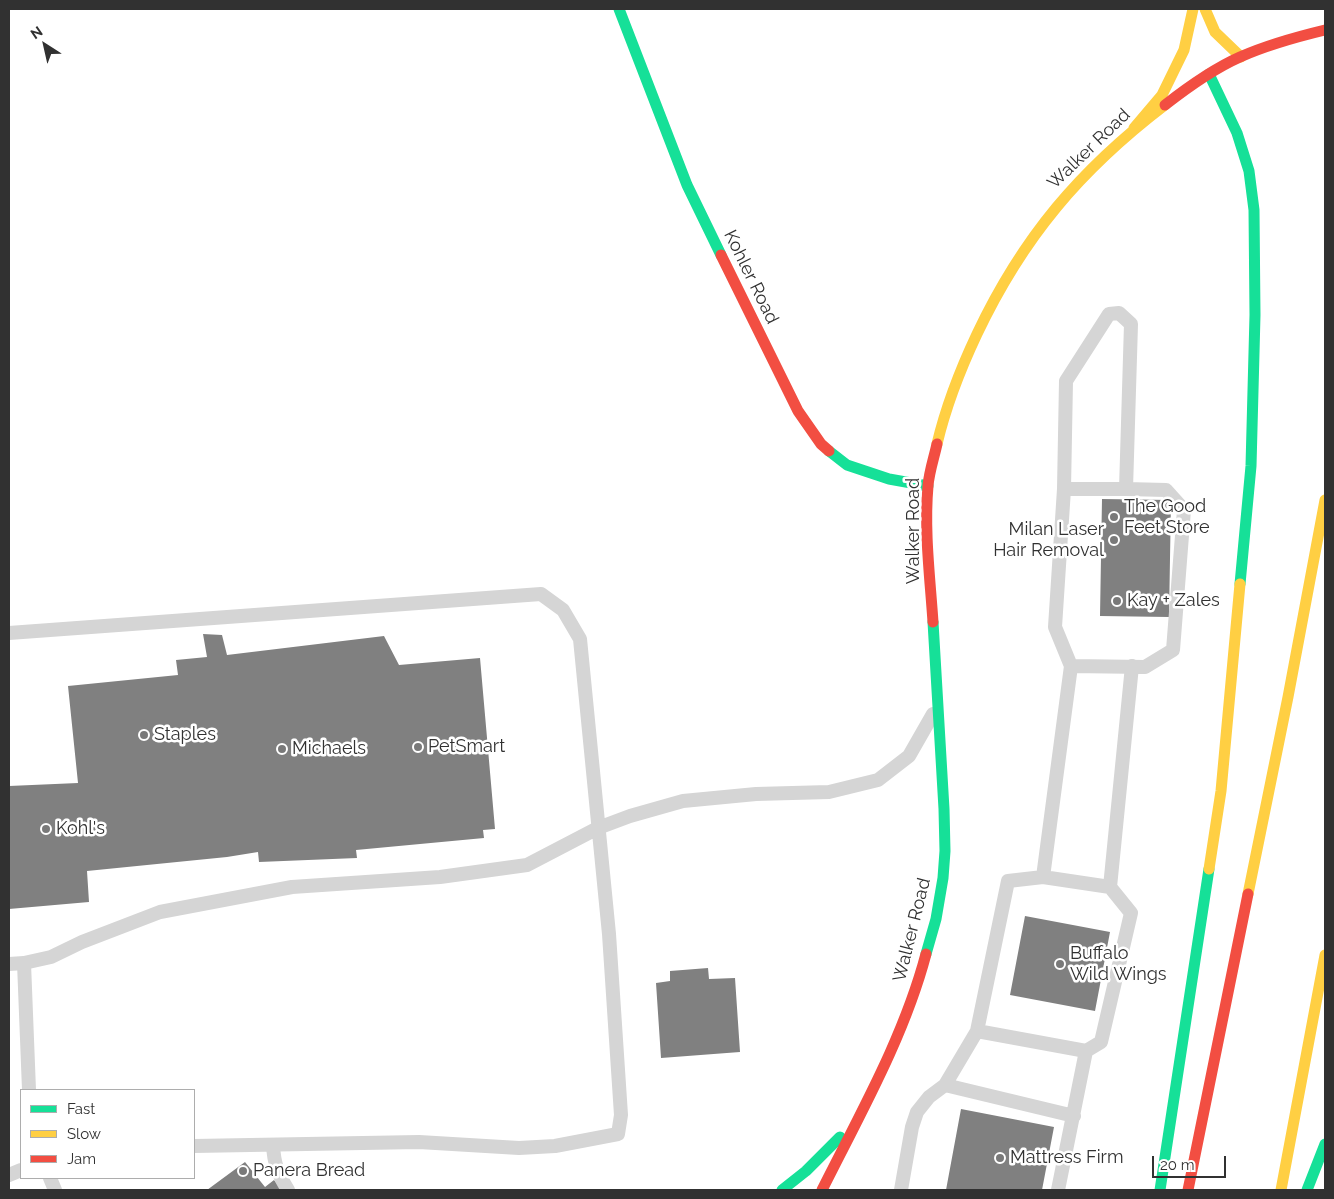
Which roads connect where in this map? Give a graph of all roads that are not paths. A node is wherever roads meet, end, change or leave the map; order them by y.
1 (619, 9) edge
2 (1193, 9) edge
3 (1205, 9) edge
4 (1325, 30) edge
5 (1241, 57) junction
6 (1209, 74) junction
7 (1134, 128) junction
8 (928, 486) junction
9 (1064, 489) junction
10 (1126, 489) junction
11 (1325, 500) edge
12 (9, 632) edge
13 (1071, 666) junction
14 (1138, 666) junction
15 (937, 707) junction
16 (598, 828) junction
17 (1043, 877) junction
18 (1110, 887) junction
19 (1325, 955) edge
20 (24, 963) junction
21 (9, 964) edge
22 (977, 1031) junction
23 (1086, 1051) junction
24 (945, 1085) junction
25 (29, 1089) edge
26 (1074, 1116) junction
27 (858, 1118) junction
28 (273, 1144) junction
29 (1325, 1144) edge
30 (195, 1146) edge
31 (288, 1190) edge
32 (782, 1190) edge
33 (822, 1190) edge
34 (901, 1190) edge
35 (1058, 1190) edge
36 (1160, 1190) edge
37 (1188, 1190) edge
38 (1280, 1190) edge
39 (1307, 1190) edge

1 - 8 main road, Kohler Road
2 - 7 main road
3 - 5 main road
4 - 5 main road, Walker Road
5 - 6 main road, Walker Road
6 - 7 main road, Walker Road
6 - 36 main road
7 - 8 main road, Walker Road
8 - 15 main road, Walker Road
9 - 10 lane
9 - 10 lane
9 - 13 lane
10 - 14 lane
11 - 37 main road
12 - 16 lane
13 - 14 lane
13 - 17 lane
14 - 18 lane
15 - 16 lane
15 - 27 main road, Walker Road
16 - 20 lane
16 - 28 lane
17 - 18 lane
17 - 22 lane
18 - 23 lane
19 - 38 main road
20 - 21 lane
20 - 25 lane
22 - 23 lane
22 - 24 lane
23 - 26 lane
24 - 26 lane
24 - 34 lane
26 - 35 lane
27 - 32 main road
27 - 33 main road, Walker Road
28 - 30 lane
28 - 31 lane
29 - 39 main road

